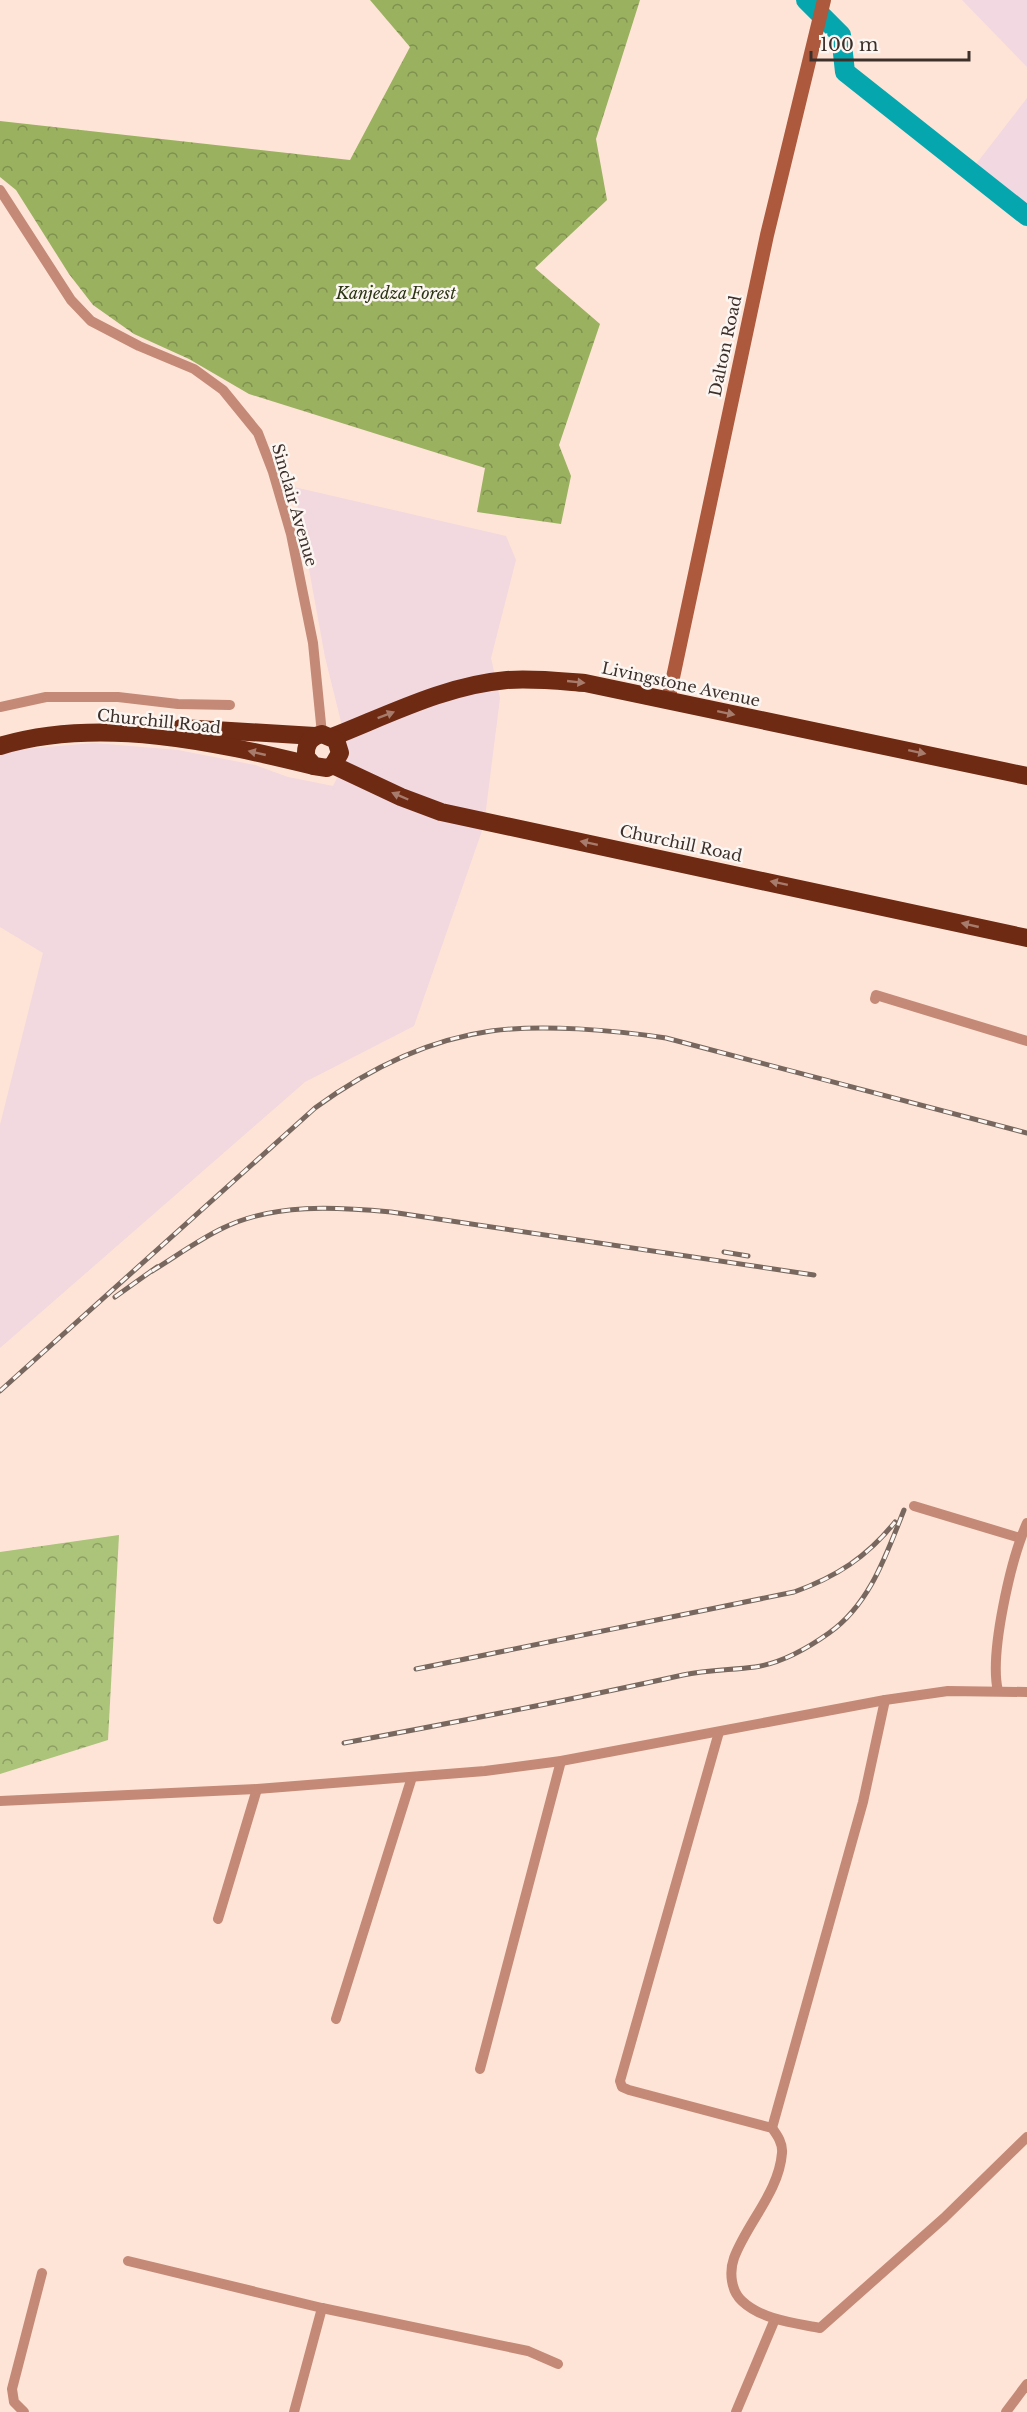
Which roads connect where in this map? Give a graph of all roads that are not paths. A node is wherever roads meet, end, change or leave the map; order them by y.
1 (823, 5) edge
2 (0, 189) edge
3 (668, 701) junction
4 (230, 705) dead end
5 (0, 707) edge
6 (323, 735) junction
7 (0, 736) edge
8 (0, 746) edge
9 (333, 765) junction
10 (314, 766) junction
11 (1027, 776) edge
12 (1027, 938) edge
13 (875, 999) dead end
14 (1027, 1041) edge
15 (914, 1506) dead end
16 (1027, 1523) edge
17 (1020, 1538) junction
18 (998, 1691) junction
19 (1027, 1692) edge
20 (885, 1700) junction
21 (719, 1732) junction
22 (561, 1761) junction
23 (412, 1778) junction
24 (257, 1789) junction
25 (0, 1801) edge
26 (218, 1919) dead end
27 (336, 2019) dead end
28 (480, 2069) dead end
29 (772, 2128) junction
30 (1027, 2137) edge
31 (128, 2261) dead end
32 (42, 2273) dead end
33 (322, 2308) junction
34 (776, 2319) junction
35 (558, 2364) dead end
36 (1027, 2384) edge
37 (24, 2412) edge
38 (294, 2412) edge
39 (736, 2412) edge
40 (1006, 2412) edge

1 - 3 main road, Dalton Road
2 - 6 street, Sinclair Avenue
6 -> 3 highway, Livingstone Avenue
3 -> 11 highway, Livingstone Avenue
4 - 5 street
6 - 7 highway, Churchill Road
6 - 9 highway
6 - 10 highway
10 -> 8 highway, Churchill Road
9 - 10 highway, Churchill Road
12 -> 9 highway, Churchill Road
13 - 14 street
15 - 17 street
16 - 17 street
17 - 18 street
18 - 19 street
18 - 20 street
20 - 21 street
20 - 29 street
21 - 22 street
21 - 29 street
22 - 23 street
22 - 28 street
23 - 24 street
23 - 27 street
24 - 25 street
24 - 26 street
29 - 34 street
30 - 34 street
31 - 33 street
32 - 37 street
33 - 35 street
33 - 38 street
34 - 39 street
36 - 40 street

